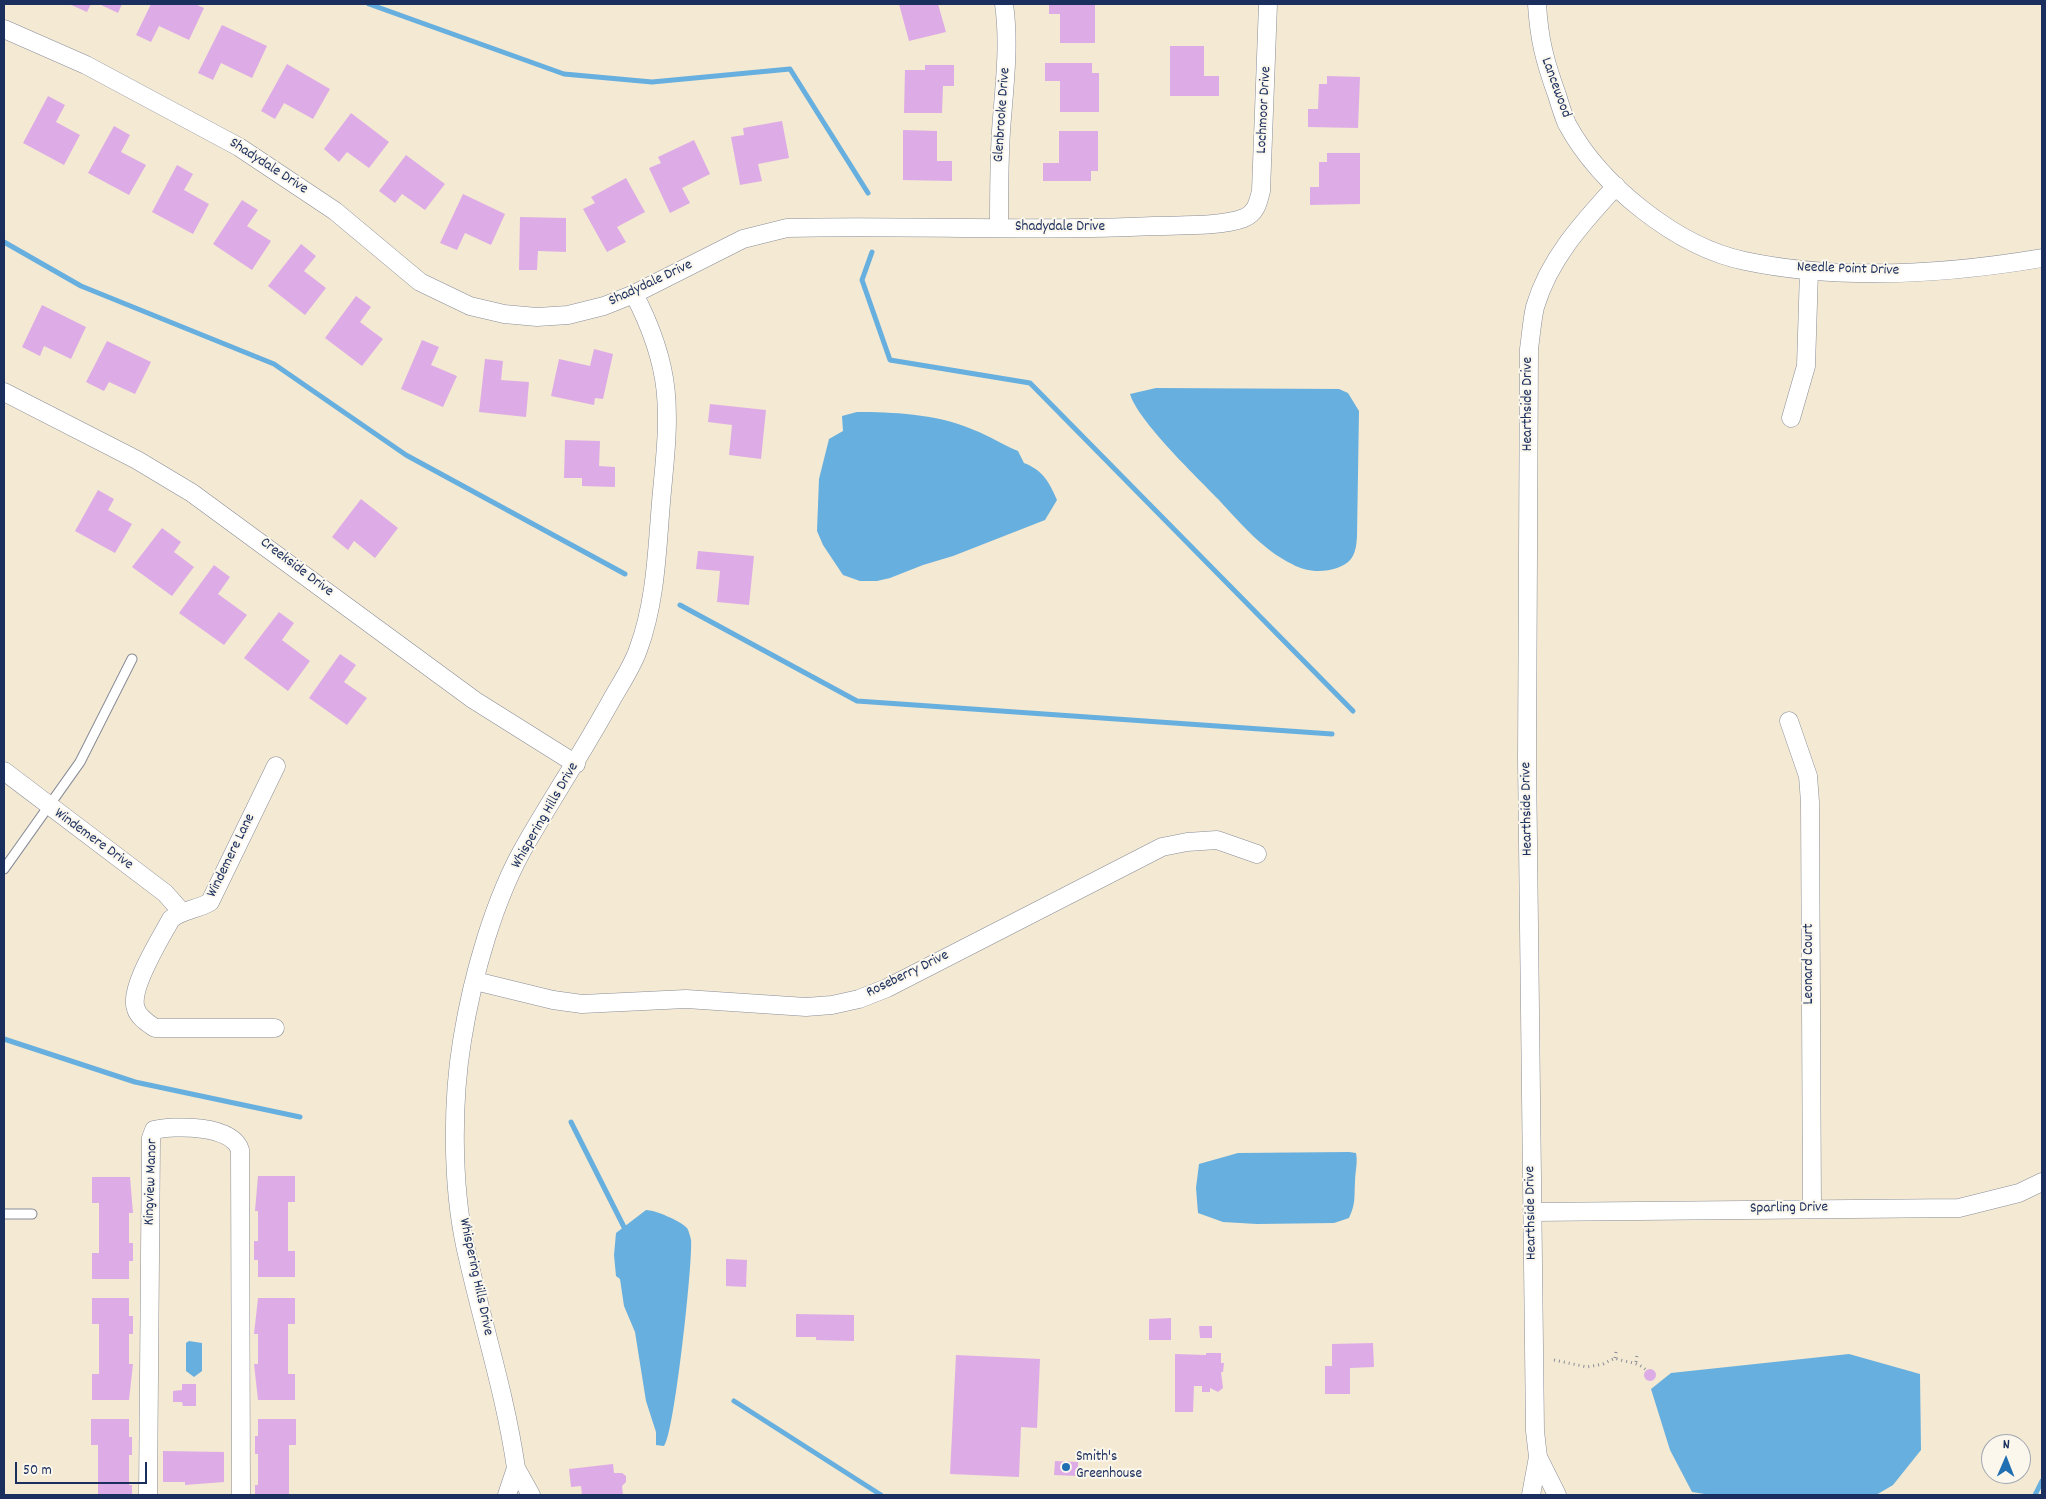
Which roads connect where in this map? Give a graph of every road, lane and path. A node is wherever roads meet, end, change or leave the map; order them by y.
1 (1004, 4) edge
2 (1268, 4) edge
3 (1537, 4) edge
4 (4, 29) edge
5 (1616, 186) junction
6 (1252, 214) joint
7 (1000, 227) junction
8 (2042, 258) edge
9 (1809, 271) junction
10 (634, 294) junction
11 (4, 392) edge
12 (1791, 418) dead end
13 (132, 659) dead end
14 (1789, 721) dead end
15 (576, 764) junction
16 (276, 766) dead end
17 (4, 771) edge
18 (48, 806) junction
19 (1257, 854) dead end
20 (4, 869) edge
21 (180, 912) junction
22 (475, 981) junction
23 (275, 1028) dead end
24 (2042, 1182) edge
25 (1812, 1209) junction
26 (1532, 1212) junction
27 (4, 1214) edge
28 (32, 1214) dead end
29 (1616, 1352) dead end
30 (1637, 1355) dead end
31 (1615, 1358) junction
32 (1554, 1360) dead end
33 (1636, 1362) junction
34 (1646, 1370) dead end
35 (1538, 1457) junction
36 (516, 1468) junction
37 (148, 1495) edge
38 (241, 1495) edge
39 (507, 1495) edge
40 (531, 1495) edge
41 (1531, 1495) edge
42 (1557, 1495) edge

1 - 7 street, Glenbrooke Drive
2 - 6 street, Lochmoor Drive
3 - 5 street, Lancewood
4 - 10 street, Shadydale Drive
5 - 9 street, Needle Point Drive
5 - 26 street, Hearthside Drive
6 - 7 street, Shadydale Drive
7 - 10 street, Shadydale Drive
8 - 9 street, Needle Point Drive
9 - 12 street
10 - 15 street, Whispering Hills Drive
11 - 15 street, Creekside Drive
13 - 18 lane
14 - 25 street, Leonard Court
15 - 22 street, Whispering Hills Drive
16 - 21 street, Windemere Lane
17 - 18 street, Windemere Drive
18 - 20 lane
18 - 21 street, Windemere Drive
19 - 22 street, Roseberry Drive
21 - 23 street
22 - 36 street, Whispering Hills Drive
24 - 25 street, Sparling Drive
25 - 26 street, Sparling Drive
26 - 35 street, Hearthside Drive
27 - 28 lane
29 - 31 path
30 - 33 path
31 - 32 path
31 - 33 path
33 - 34 path
35 - 41 street, Hearthside Drive
35 - 42 street, Hearthside Drive
36 - 39 street, Whispering Hills Drive
36 - 40 street, Whispering Hills Drive
37 - 38 street, Kingview Manor

